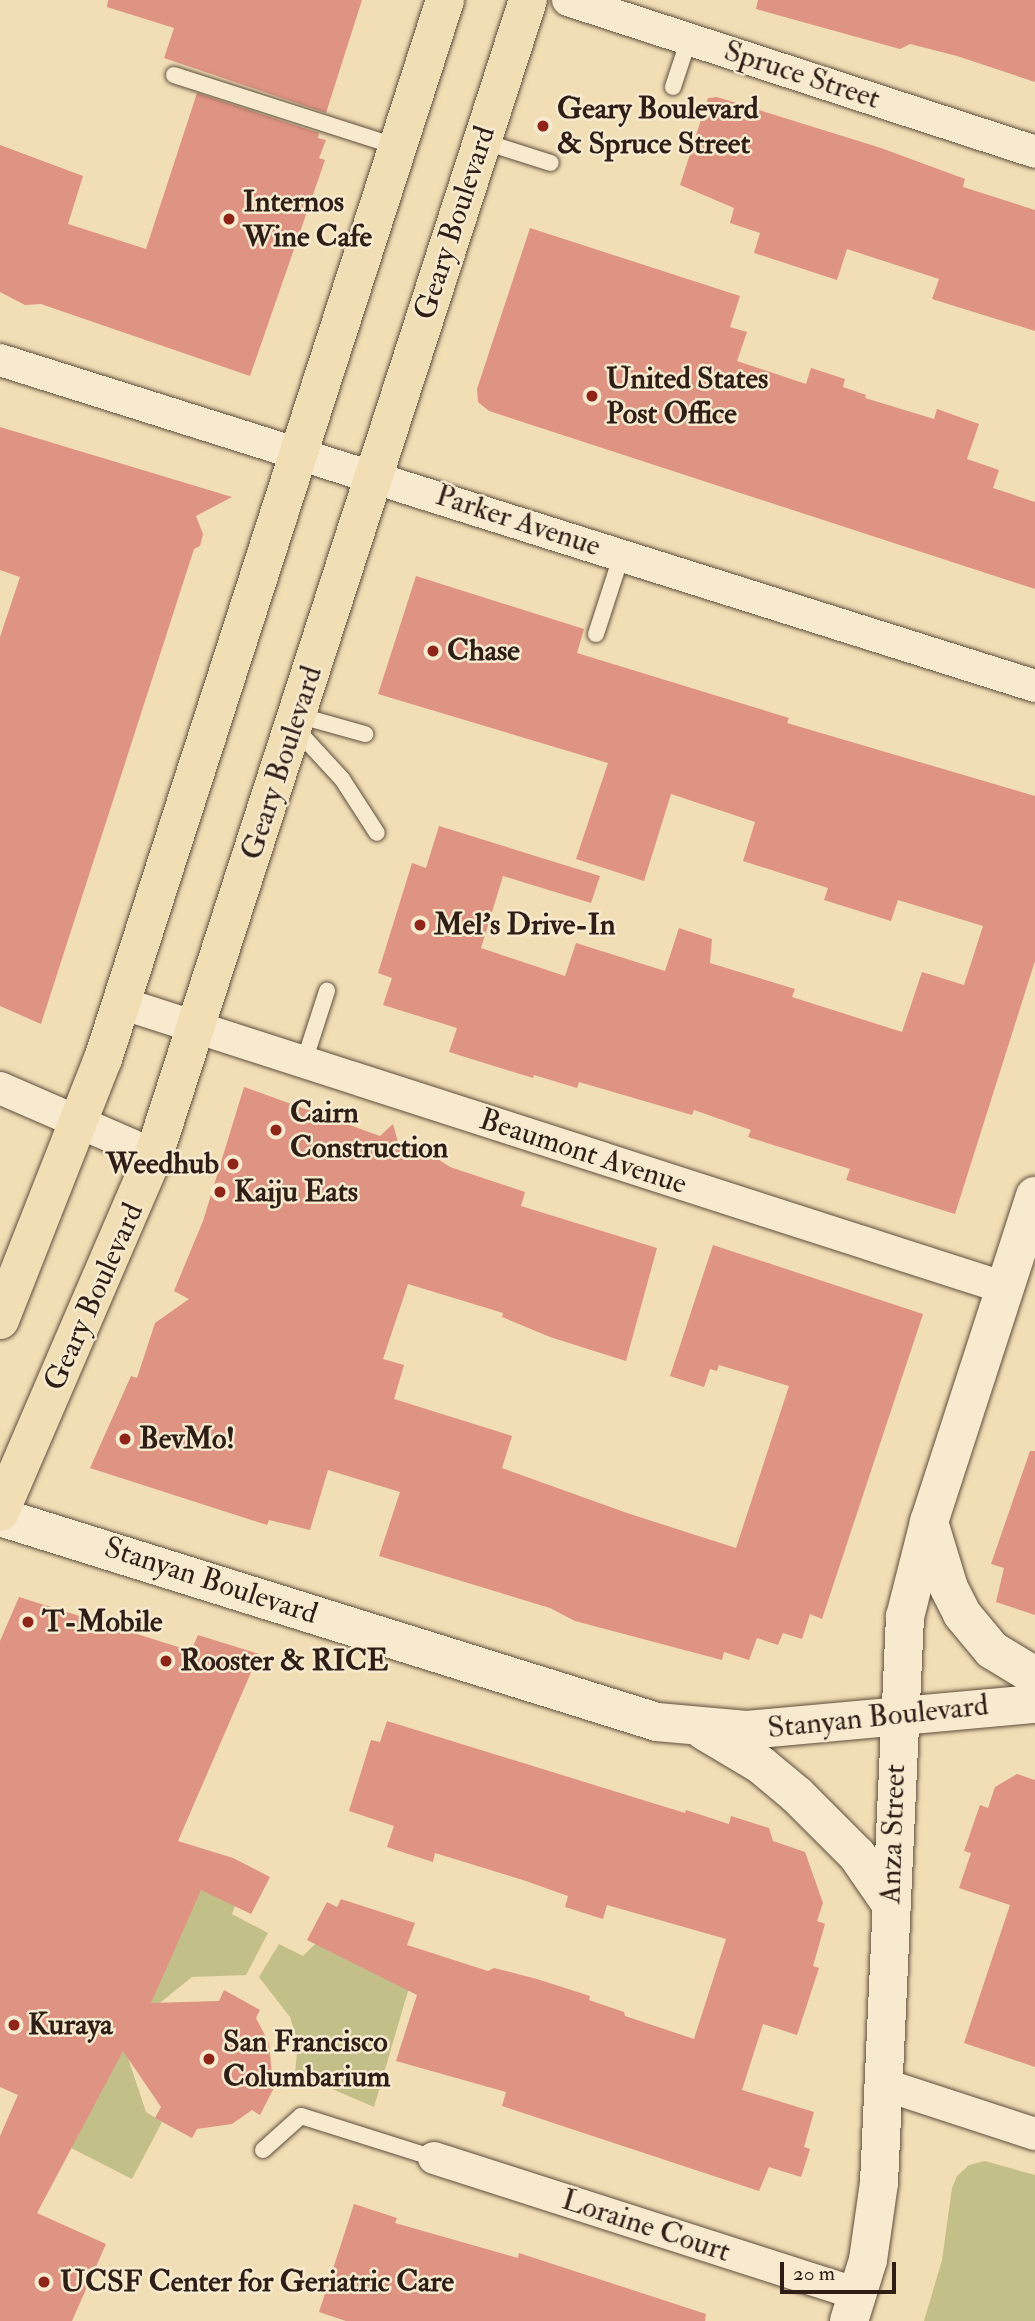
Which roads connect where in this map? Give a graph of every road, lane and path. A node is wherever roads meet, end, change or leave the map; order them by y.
1 (445, 0) edge
2 (528, 0) edge
3 (568, 0) edge
4 (689, 39) junction
5 (174, 75) dead end
6 (673, 87) dead end
7 (482, 141) junction
8 (398, 147) junction
9 (1035, 152) edge
10 (551, 163) dead end
11 (0, 360) edge
12 (298, 454) junction
13 (374, 477) junction
14 (622, 554) junction
15 (596, 634) dead end
16 (1035, 686) edge
17 (295, 721) junction
18 (365, 734) dead end
19 (377, 833) dead end
20 (327, 991) dead end
21 (121, 1003) junction
22 (196, 1027) junction
23 (304, 1062) junction
24 (0, 1088) edge
25 (80, 1123) junction
26 (154, 1155) junction
27 (1035, 1198) edge
28 (1005, 1288) junction
29 (0, 1320) edge
30 (0, 1514) edge
31 (929, 1522) junction
32 (1035, 1676) edge
33 (1035, 1704) edge
34 (898, 1716) junction
35 (712, 1730) junction
36 (890, 1903) junction
37 (882, 2084) junction
38 (1035, 2134) edge
39 (263, 2150) dead end
40 (434, 2158) joint
41 (854, 2307) edge

1 - 8 main road
2 - 7 main road, Geary Boulevard
3 - 4 street, Spruce Street
4 - 6 lane
4 - 9 street, Spruce Street
5 - 8 lane
7 - 10 lane
7 - 13 main road, Geary Boulevard
8 - 12 main road
11 - 12 street, Parker Avenue
12 - 13 street, Parker Avenue
12 - 21 main road
13 - 14 street, Parker Avenue
13 - 17 main road, Geary Boulevard
14 - 15 lane
14 - 16 street, Parker Avenue
17 - 18 lane
17 - 19 lane
17 - 22 main road, Geary Boulevard
20 - 23 lane
21 - 22 street, Beaumont Avenue
21 - 25 main road
22 - 23 street, Beaumont Avenue
22 - 26 main road, Geary Boulevard
23 - 28 street, Beaumont Avenue
24 - 25 street
25 - 26 street
25 - 29 main road
26 - 30 main road, Geary Boulevard
27 - 28 main road, Anza Street
28 - 31 main road, Anza Street
30 - 35 main road, Stanyan Boulevard
31 - 32 main road
31 - 34 main road, Anza Street
33 - 34 main road, Stanyan Boulevard
34 - 35 main road, Stanyan Boulevard
34 - 36 main road, Anza Street
35 - 36 main road
36 - 37 main road, Anza Street
37 - 38 street
37 - 41 main road, Anza Street
39 - 40 lane
40 - 41 street, Loraine Court

